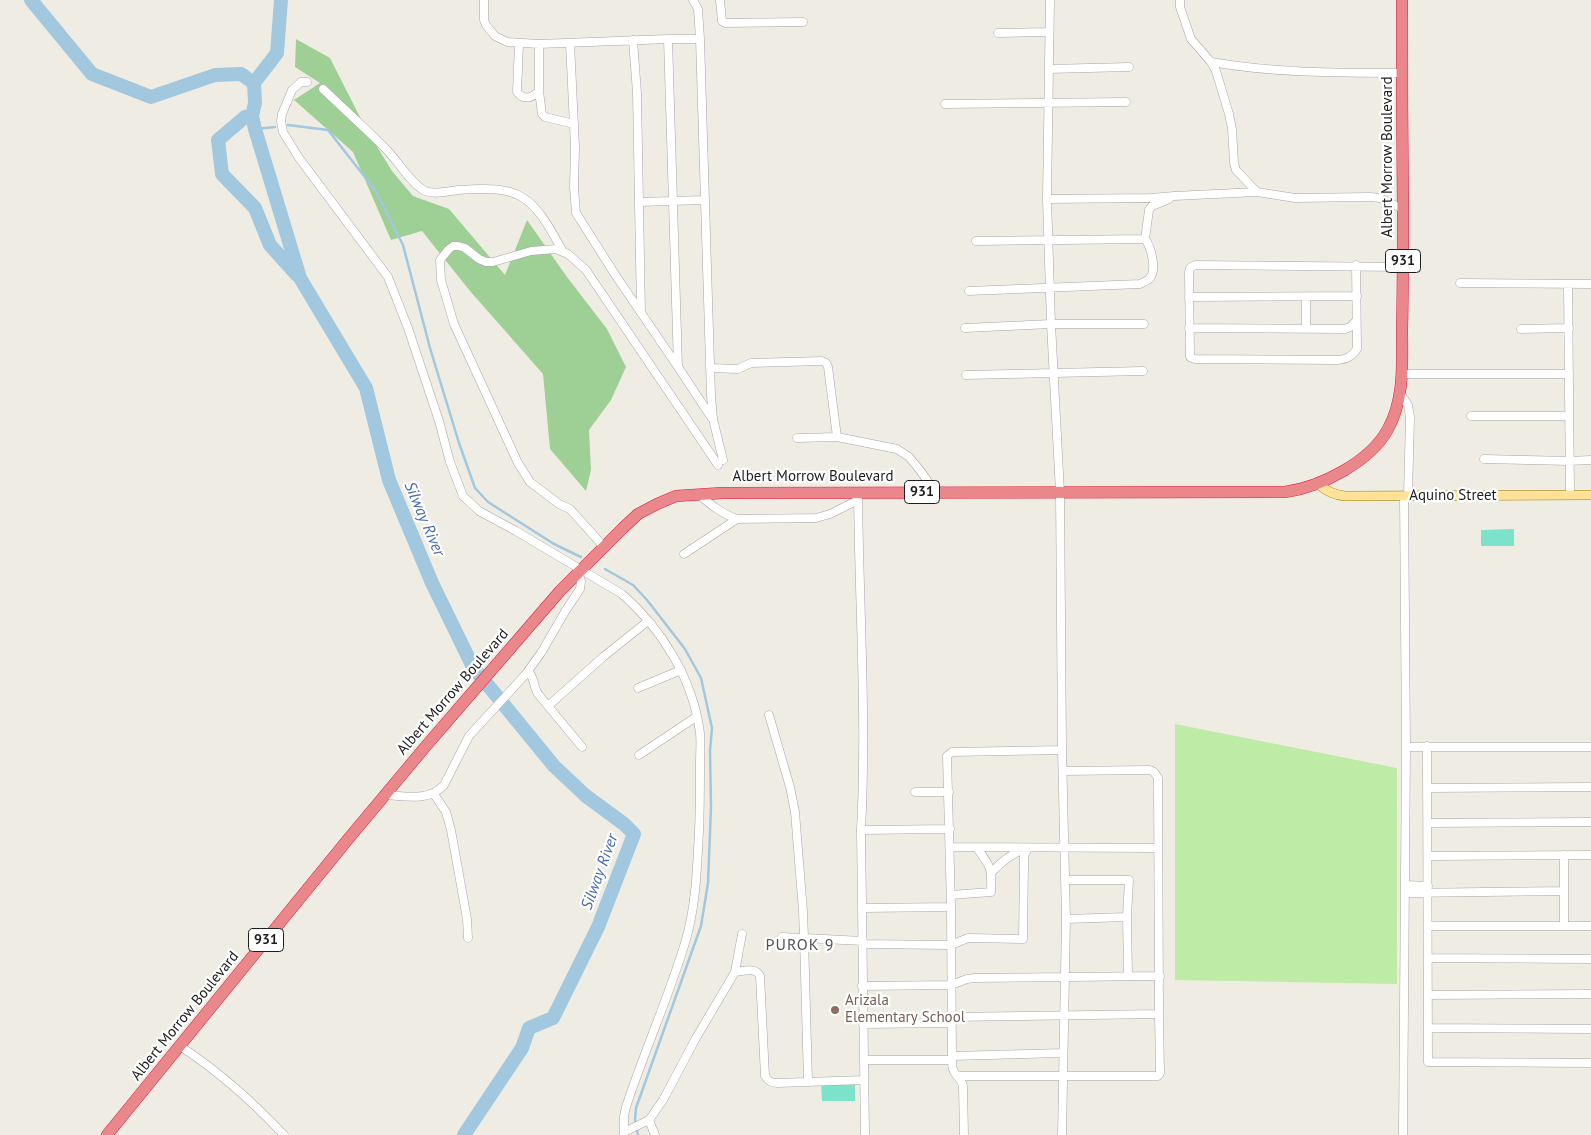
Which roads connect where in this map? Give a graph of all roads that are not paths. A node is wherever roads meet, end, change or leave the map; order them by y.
1 (484, 0) edge
2 (693, 0) edge
3 (700, 0) edge
4 (720, 0) edge
5 (1050, 0) edge
6 (1180, 0) edge
7 (1402, 0) edge
8 (698, 8) junction
9 (803, 22) dead end
10 (1049, 32) junction
11 (998, 33) dead end
12 (668, 39) junction
13 (700, 39) junction
14 (633, 40) junction
15 (570, 43) junction
16 (519, 44) junction
17 (539, 44) junction
18 (1211, 62) junction
19 (1129, 67) dead end
20 (1050, 70) junction
21 (1402, 73) junction
22 (307, 82) dead end
23 (323, 89) dead end
24 (539, 91) junction
25 (1126, 102) dead end
26 (1048, 103) junction
27 (945, 104) dead end
28 (574, 124) junction
29 (1257, 192) junction
30 (1174, 196) junction
31 (1048, 199) junction
32 (704, 200) junction
33 (673, 201) junction
34 (640, 202) junction
35 (1402, 210) junction
36 (1145, 239) junction
37 (1049, 240) junction
38 (976, 241) dead end
39 (562, 250) junction
40 (1356, 265) junction
41 (1403, 266) junction
42 (1460, 283) dead end
43 (1568, 284) junction
44 (1591, 284) edge
45 (1050, 288) junction
46 (968, 291) dead end
47 (1357, 296) junction
48 (1189, 297) junction
49 (1306, 297) junction
50 (641, 313) junction
51 (1356, 321) junction
52 (1051, 324) junction
53 (1144, 324) dead end
54 (965, 328) dead end
55 (1189, 328) junction
56 (1306, 328) junction
57 (1569, 328) junction
58 (1521, 329) dead end
59 (678, 349) junction
60 (671, 357) junction
61 (678, 367) junction
62 (710, 368) junction
63 (1143, 371) dead end
64 (1053, 373) junction
65 (1402, 374) junction
66 (1569, 374) junction
67 (966, 375) dead end
68 (1400, 393) junction
69 (1471, 416) dead end
70 (1569, 416) junction
71 (713, 419) junction
72 (837, 437) junction
73 (797, 438) dead end
74 (1484, 459) dead end
75 (1591, 460) edge
76 (1570, 461) junction
77 (1318, 484) junction
78 (931, 492) junction
79 (1060, 492) junction
80 (698, 494) junction
81 (1570, 495) junction
82 (1591, 495) edge
83 (858, 496) junction
84 (1406, 496) junction
85 (737, 519) junction
86 (604, 547) junction
87 (684, 554) dead end
88 (580, 572) junction
89 (648, 621) junction
90 (681, 670) junction
91 (527, 673) junction
92 (638, 688) dead end
93 (548, 706) junction
94 (769, 715) dead end
95 (696, 717) junction
96 (1427, 746) junction
97 (582, 747) dead end
98 (1406, 747) junction
99 (1591, 747) edge
100 (1062, 750) junction
101 (639, 756) dead end
102 (1063, 771) junction
103 (1591, 787) edge
104 (1428, 788) junction
105 (914, 792) dead end
106 (949, 792) junction
107 (434, 794) junction
108 (384, 795) junction
109 (1591, 822) edge
110 (1428, 823) junction
111 (950, 829) junction
112 (861, 830) junction
113 (950, 847) junction
114 (1064, 847) junction
115 (977, 848) junction
116 (1028, 848) junction
117 (1158, 848) junction
118 (1564, 855) junction
119 (1591, 855) edge
120 (1428, 856) junction
121 (992, 872) junction
122 (1065, 880) junction
123 (1404, 889) junction
124 (1428, 889) junction
125 (1564, 891) junction
126 (951, 895) junction
127 (951, 907) junction
128 (863, 908) junction
129 (1127, 917) junction
130 (1066, 919) junction
131 (1428, 926) junction
132 (1564, 926) junction
133 (1591, 926) edge
134 (742, 934) dead end
135 (782, 937) dead end
136 (468, 938) dead end
137 (804, 938) junction
138 (863, 942) junction
139 (951, 945) junction
140 (1428, 958) junction
141 (1591, 959) edge
142 (736, 972) junction
143 (1065, 976) junction
144 (1128, 976) junction
145 (1160, 976) junction
146 (951, 985) junction
147 (862, 986) junction
148 (1591, 994) edge
149 (1428, 996) junction
150 (1159, 1014) junction
151 (1065, 1015) junction
152 (952, 1020) junction
153 (863, 1024) junction
154 (1428, 1028) junction
155 (1591, 1029) edge
156 (180, 1046) junction
157 (1062, 1053) junction
158 (952, 1058) junction
159 (864, 1060) junction
160 (1591, 1063) edge
161 (957, 1076) junction
162 (1063, 1076) junction
163 (864, 1080) junction
164 (808, 1082) junction
165 (649, 1120) junction
166 (630, 1130) edge
167 (107, 1135) edge
168 (284, 1135) edge
169 (655, 1135) edge
170 (865, 1135) edge
171 (964, 1135) edge
172 (1062, 1135) edge
173 (1403, 1135) edge

1 - 16 street
2 - 8 street
3 - 8 street
4 - 9 street
5 - 10 street
6 - 18 street
7 - 21 highway, Albert Morrow Boulevard / 931
8 - 13 street
10 - 11 street
10 - 20 street
12 - 13 street
12 - 14 street
12 - 33 street
13 - 32 street
14 - 15 street
14 - 34 street
15 - 17 street
15 - 28 street
16 - 17 street
16 - 24 street
17 - 24 street
18 - 21 street
18 - 29 street
19 - 20 street
20 - 26 street
21 - 35 highway, Albert Morrow Boulevard / 931
22 - 88 street
23 - 39 street
24 - 28 street
25 - 26 street
26 - 27 street
26 - 31 street
28 - 50 street
29 - 30 street
29 - 35 street
30 - 31 street
30 - 36 street
31 - 37 street
32 - 33 street
32 - 62 street
33 - 34 street
33 - 59 street
34 - 50 street
35 - 41 highway, Albert Morrow Boulevard / 931
36 - 37 street
36 - 45 street
37 - 38 street
37 - 45 street
39 - 71 street
39 - 86 street
40 - 41 street
40 - 47 street
40 - 48 street
41 - 65 highway, Albert Morrow Boulevard / 931
42 - 43 street
43 - 44 street
43 - 57 street
45 - 46 street
45 - 52 street
47 - 49 street
47 - 51 street
48 - 49 street
48 - 55 street
49 - 56 street
50 - 60 street
51 - 55 street
51 - 56 street
52 - 53 street
52 - 54 street
52 - 64 street
55 - 56 street
57 - 58 street
57 - 66 street
59 - 60 street
59 - 61 street
60 - 61 street
61 - 71 street
62 - 71 street
62 - 72 street
63 - 64 street
64 - 67 street
64 - 79 street
65 - 66 street
65 - 68 highway, Albert Morrow Boulevard / 931
66 - 70 street
68 - 77 highway, Albert Morrow Boulevard / 931
68 - 84 street
69 - 70 street
70 - 76 street
72 - 73 street
72 - 78 street
74 - 76 street
75 - 76 street
76 - 81 street
77 - 79 highway, Albert Morrow Boulevard / 931
77 - 84 main road, Aquino Street
78 - 79 highway, Albert Morrow Boulevard / 931
78 - 83 highway, Albert Morrow Boulevard / 931
79 - 100 street
80 - 83 highway, Albert Morrow Boulevard / 931
80 - 85 street
80 - 86 highway, Albert Morrow Boulevard / 931
81 - 82 main road, Aquino Street
81 - 84 main road, Aquino Street
83 - 85 street
83 - 112 street
84 - 98 street
85 - 87 street
86 - 88 highway, Albert Morrow Boulevard / 931
88 - 89 street
88 - 91 street
88 - 108 highway, Albert Morrow Boulevard / 931
89 - 90 street
89 - 93 street
90 - 92 street
90 - 95 street
91 - 93 street
91 - 107 street
93 - 97 street
94 - 137 street
95 - 101 street
95 - 166 street
96 - 98 street
96 - 99 street
96 - 104 street
98 - 123 street
100 - 102 street
100 - 106 street
102 - 114 street
102 - 117 street
103 - 104 street
104 - 110 street
105 - 106 street
106 - 111 street
107 - 108 street
107 - 136 street
108 - 156 highway, Albert Morrow Boulevard / 931
109 - 110 street
110 - 120 street
111 - 112 street
111 - 113 street
112 - 128 street
113 - 115 street
113 - 126 street
114 - 116 street
114 - 117 street
114 - 122 street
115 - 116 street
115 - 121 street
116 - 121 street
116 - 139 street
117 - 145 street
118 - 119 street
118 - 120 street
118 - 125 street
120 - 124 street
121 - 126 street
122 - 129 street
122 - 130 street
123 - 124 street
123 - 173 street
124 - 125 street
124 - 131 street
125 - 132 street
126 - 127 street
127 - 128 street
127 - 139 street
128 - 138 street
129 - 130 street
129 - 144 street
130 - 143 street
131 - 132 street
131 - 140 street
132 - 133 street
134 - 142 street
135 - 137 street
137 - 138 street
137 - 164 street
138 - 139 street
138 - 147 street
139 - 146 street
140 - 141 street
140 - 149 street
142 - 164 street
142 - 165 street
143 - 144 street
143 - 146 street
143 - 151 street
144 - 145 street
145 - 150 street
146 - 147 street
146 - 152 street
147 - 153 street
148 - 149 street
149 - 154 street
150 - 151 street
150 - 162 street
151 - 152 street
151 - 157 street
152 - 153 street
152 - 158 street
153 - 159 street
154 - 155 street
154 - 160 street
156 - 167 highway, Albert Morrow Boulevard / 931
156 - 168 street
157 - 158 street
157 - 162 street
158 - 159 street
158 - 161 street
159 - 163 street
161 - 162 street
161 - 171 street
162 - 172 street
163 - 164 street
163 - 170 street
165 - 166 street
165 - 169 street

